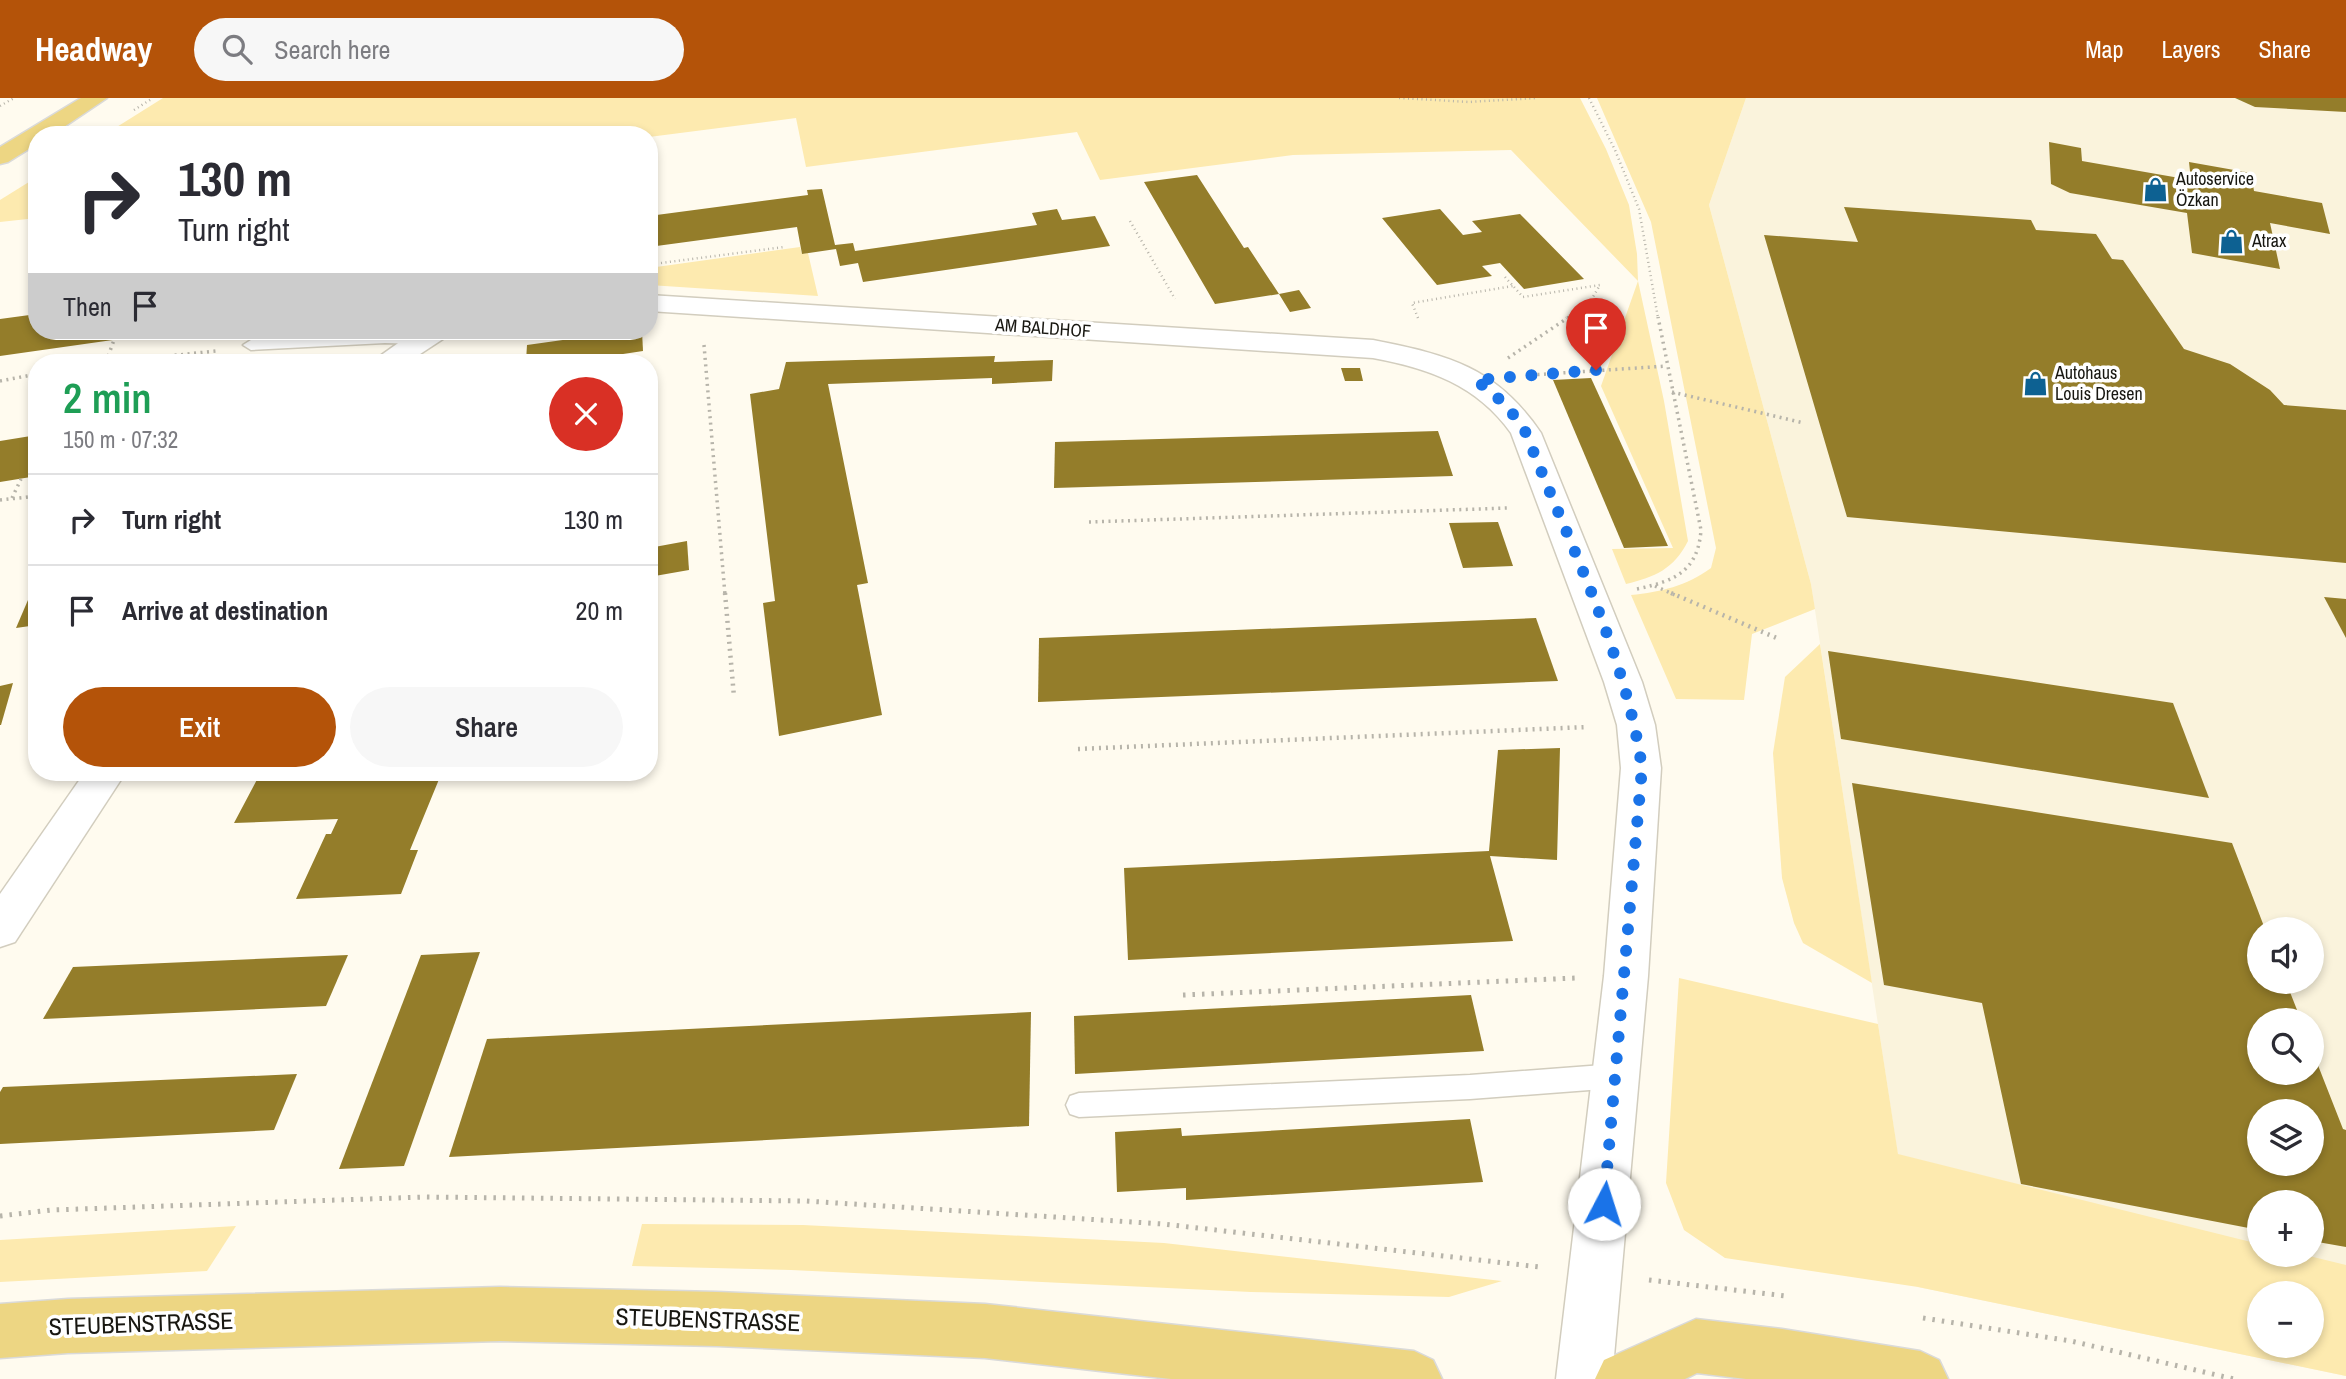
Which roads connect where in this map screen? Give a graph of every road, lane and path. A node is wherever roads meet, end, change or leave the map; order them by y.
1 (56, 98) edge
2 (96, 98) edge
3 (1399, 98) edge
4 (1536, 98) edge
5 (1589, 98) edge
6 (0, 106) edge
7 (18, 108) edge
8 (50, 126) edge
9 (28, 140) edge
10 (0, 157) edge
11 (1130, 221) dead end
12 (784, 247) dead end
13 (658, 263) edge
14 (1505, 277) dead end
15 (1513, 286) junction
16 (658, 304) edge
17 (701, 306) junction
18 (1198, 338) junction
19 (114, 340) dead end
20 (347, 340) edge
21 (421, 340) edge
22 (251, 345) joint
23 (110, 354) edge
24 (190, 354) edge
25 (401, 354) edge
26 (1435, 363) junction
27 (1667, 366) junction
28 (28, 376) edge
29 (1475, 380) junction
30 (0, 381) edge
31 (1672, 392) junction
32 (1804, 423) dead end
33 (21, 479) dead end
34 (28, 497) edge
35 (12, 499) junction
36 (0, 500) edge
37 (1554, 506) junction
38 (1089, 522) dead end
39 (1654, 586) junction
40 (1591, 597) junction
41 (1779, 639) dead end
42 (734, 697) dead end
43 (1636, 725) junction
44 (1077, 749) dead end
45 (100, 781) edge
46 (0, 929) edge
47 (1626, 976) junction
48 (1182, 995) dead end
49 (1616, 1076) junction
50 (1079, 1105) dead end
51 (0, 1216) edge
52 (1597, 1274) junction
53 (1788, 1296) dead end
54 (1909, 1315) dead end
55 (0, 1331) edge
56 (1414, 1379) edge
57 (1584, 1379) edge
58 (1623, 1379) edge
59 (1920, 1379) edge
60 (2234, 1379) edge

1 - 7 main road
2 - 8 main road
3 - 4 path
5 - 27 path
6 - 7 path
9 - 10 main road
11 - 18 path
12 - 13 path
14 - 15 path
15 - 26 path
15 - 29 path
16 - 17 street, AM BALDHOF
17 - 18 street, AM BALDHOF
17 - 42 path
18 - 26 street, AM BALDHOF
19 - 23 path
20 - 22 lane
21 - 25 street
22 - 24 path
26 - 29 street, AM BALDHOF
27 - 29 path
27 - 31 path
28 - 30 path
29 - 37 street, AM BALDHOF
31 - 32 path
31 - 39 path
33 - 35 path
34 - 35 path
35 - 36 path
37 - 38 path
37 - 40 street, AM BALDHOF
39 - 40 path
39 - 41 path
40 - 43 street, AM BALDHOF
43 - 44 path
43 - 47 street, AM BALDHOF
45 - 46 street
47 - 48 path
47 - 49 street, AM BALDHOF
49 - 50 lane
49 - 52 street, AM BALDHOF
51 - 52 path
52 - 53 path
52 - 57 street, AM BALDHOF
54 - 60 path
55 - 56 main road, STEUBENSTRASSE
58 - 59 main road

